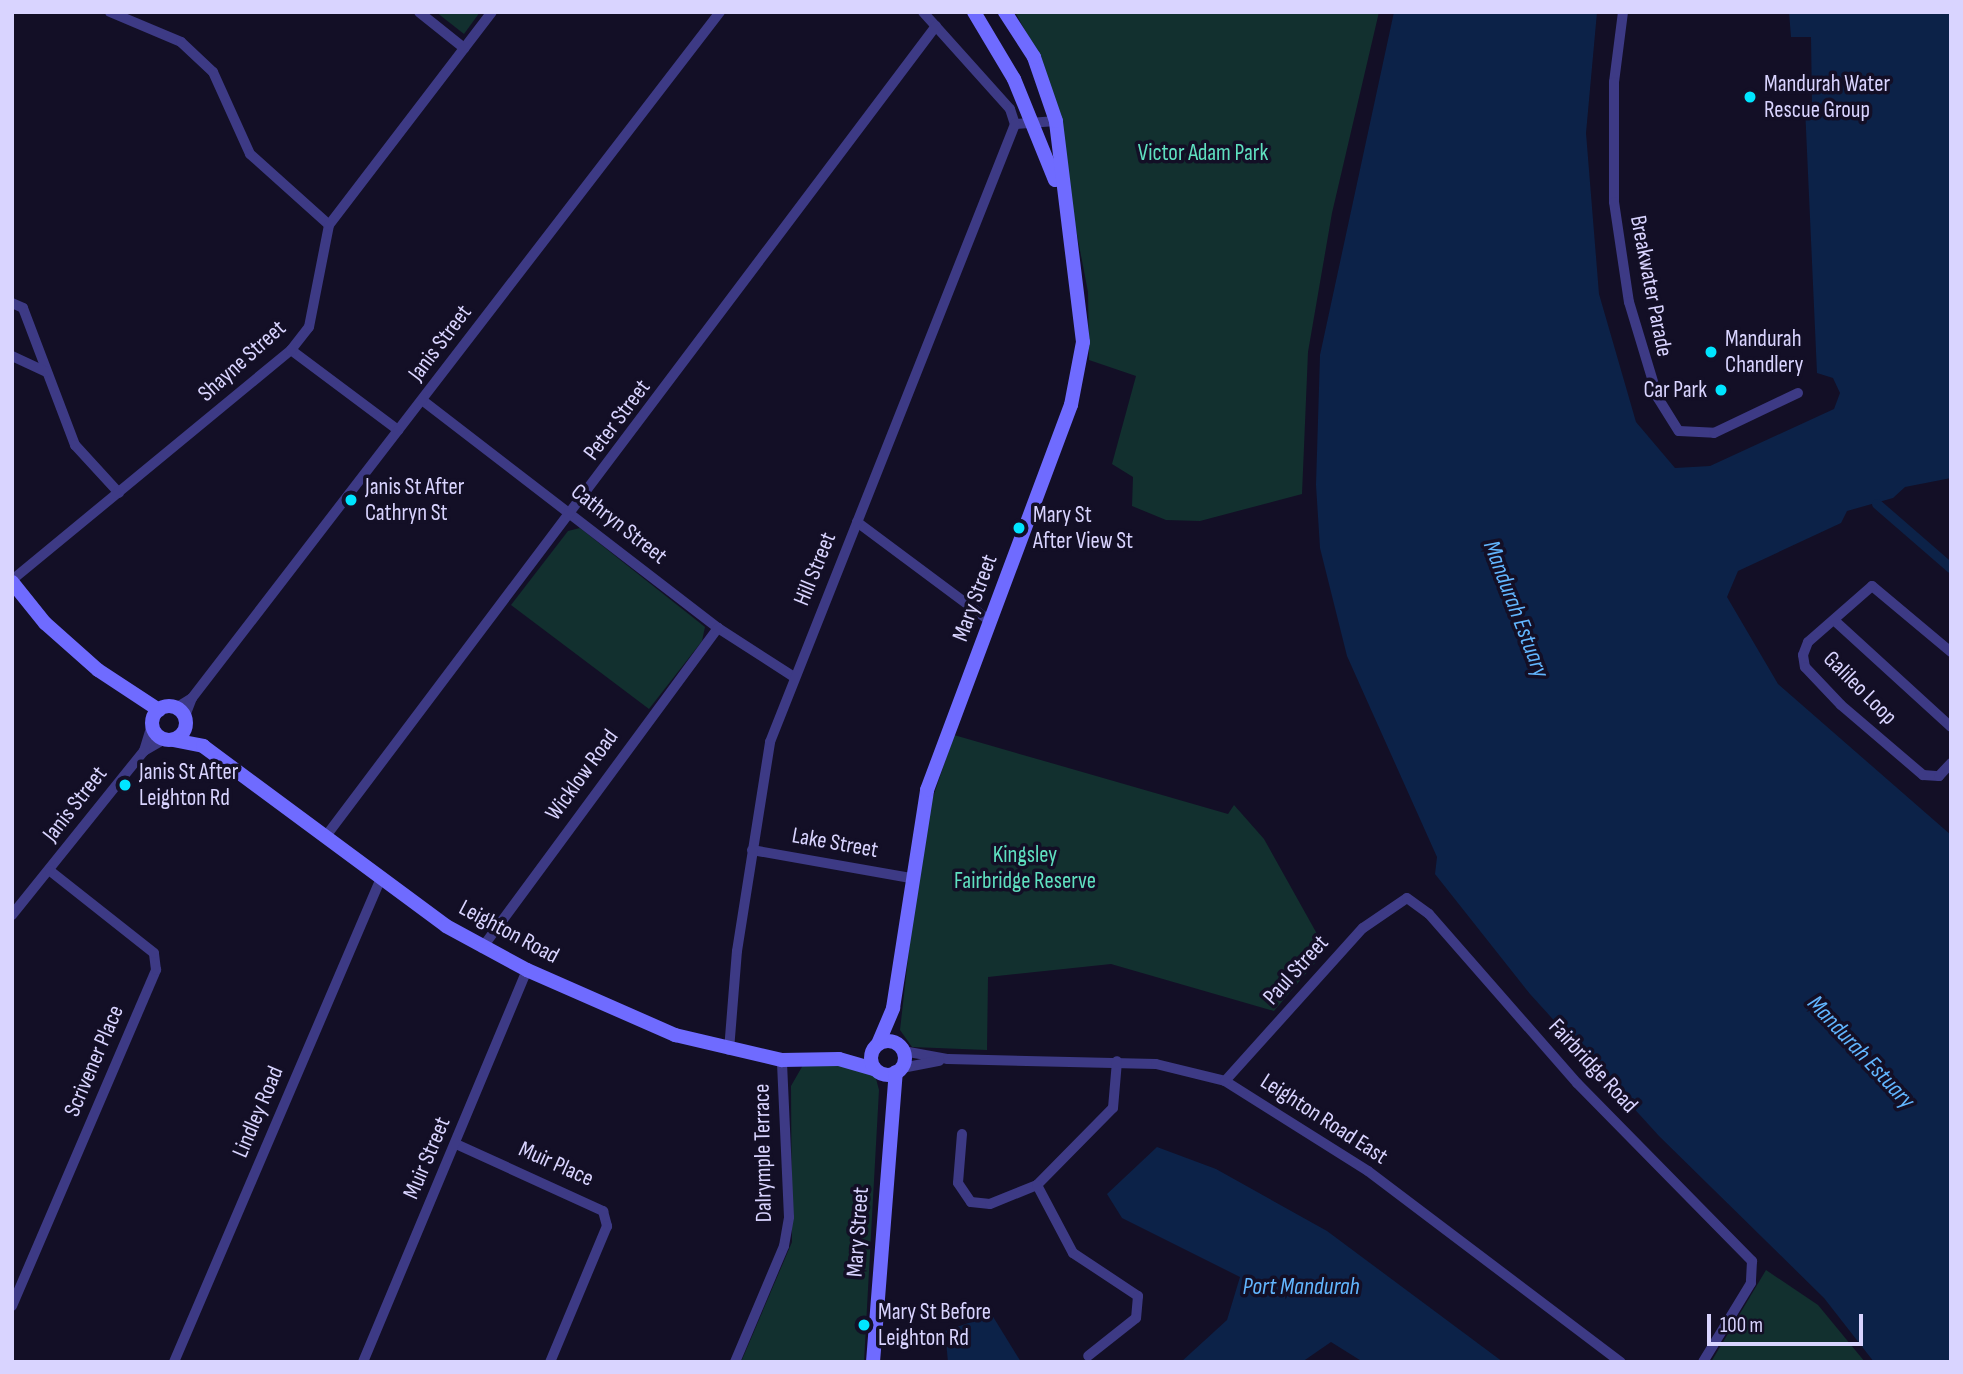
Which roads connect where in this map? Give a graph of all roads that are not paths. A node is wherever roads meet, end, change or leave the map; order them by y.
1 (110, 12) edge
2 (418, 12) edge
3 (492, 12) edge
4 (720, 12) edge
5 (923, 12) edge
6 (974, 12) edge
7 (1005, 12) edge
8 (1623, 12) edge
9 (936, 26) junction
10 (464, 48) junction
11 (1056, 121) junction
12 (1014, 124) junction
13 (1035, 124) junction
14 (1063, 204) junction
15 (329, 225) junction
16 (12, 303) edge
17 (291, 350) junction
18 (12, 356) edge
19 (47, 372) junction
20 (1798, 393) dead end
21 (422, 400) junction
22 (398, 430) junction
23 (119, 493) junction
24 (573, 514) junction
25 (857, 522) junction
26 (12, 581) edge
27 (1835, 621) junction
28 (991, 622) junction
29 (718, 628) junction
30 (1951, 652) edge
31 (794, 677) junction
32 (153, 715) junction
33 (182, 716) junction
34 (1951, 727) edge
35 (169, 740) junction
36 (202, 746) junction
37 (144, 751) junction
38 (1951, 763) edge
39 (326, 836) junction
40 (752, 850) junction
41 (50, 871) junction
42 (381, 878) junction
43 (911, 878) junction
44 (1407, 898) joint
45 (12, 915) edge
46 (482, 948) junction
47 (527, 970) junction
48 (893, 1008) junction
49 (875, 1046) junction
50 (902, 1048) junction
51 (729, 1050) junction
52 (839, 1059) junction
53 (948, 1059) junction
54 (782, 1060) junction
55 (1116, 1061) junction
56 (899, 1070) junction
57 (877, 1071) junction
58 (1225, 1081) junction
59 (889, 1106) junction
60 (962, 1134) dead end
61 (456, 1144) junction
62 (1037, 1185) junction
63 (12, 1306) edge
64 (1088, 1356) dead end
65 (174, 1362) edge
66 (363, 1362) edge
67 (550, 1362) edge
68 (735, 1362) edge
69 (873, 1362) edge
70 (1621, 1362) edge
71 (1703, 1362) edge

1 - 15 street
2 - 10 street
3 - 10 street, Shayne Street
4 - 21 street, Janis Street
5 - 9 street
6 - 13 street, Mary Street
7 - 11 street, Mary Street
8 - 20 street, Breakwater Parade
9 - 12 street
9 - 24 street, Peter Street
10 - 15 street, Shayne Street
11 - 13 street
11 - 14 street, Mary Street
12 - 13 street
12 - 25 street, Hill Street
13 - 14 street, Mary Street
14 - 28 street, Mary Street
15 - 17 street, Shayne Street
16 - 19 street
17 - 22 street
17 - 23 street, Shayne Street
18 - 19 street
19 - 23 street
21 - 22 street, Janis Street
21 - 24 street, Cathryn Street
22 - 33 street, Janis Street
23 - 26 street, Shayne Street
24 - 29 street, Cathryn Street
24 - 39 street, Peter Street
25 - 28 street
25 - 31 street, Hill Street
26 - 32 street
27 - 30 street, Galileo Loop
27 - 34 street
27 - 38 street, Galileo Loop
28 - 43 street, Mary Street
29 - 31 street, Cathryn Street
29 - 46 street, Wicklow Road
31 - 40 street, Hill Street
32 - 33 street
32 - 35 street
32 - 37 street, Janis Street
33 - 35 street
33 - 36 street, Leighton Road
35 - 36 street, Leighton Road
35 - 37 street, Janis Street
36 - 39 street, Leighton Road
37 - 41 street, Janis Street
39 - 42 street, Leighton Road
40 - 43 street, Lake Street
40 - 51 street, Hill Street
41 - 45 street, Janis Street
41 - 63 street, Scrivener Place
42 - 46 street, Leighton Road
42 - 65 street, Lindley Road
43 - 48 street, Mary Street
44 - 58 street, Paul Street
44 - 71 street, Fairbridge Road
46 - 47 street, Leighton Road
47 - 51 street, Leighton Road
47 - 61 street, Muir Street
48 - 49 street, Mary Street
48 - 50 street, Mary Street
49 - 50 street
49 - 52 street, Leighton Road
49 - 57 street, Mary Street
50 - 53 street, Leighton Road East
50 - 56 street, Mary Street
51 - 54 street, Leighton Road
52 - 54 street, Leighton Road
52 - 57 street, Leighton Road
53 - 55 street, Leighton Road East
53 - 56 street, Leighton Road East
54 - 68 street, Dalrymple Terrace
55 - 58 street, Leighton Road East
55 - 62 street
56 - 57 street
56 - 59 street, Mary Street
57 - 59 street, Mary Street
58 - 70 street, Leighton Road East
59 - 69 street, Mary Street
60 - 62 street
61 - 66 street, Muir Street
61 - 67 street, Muir Place
62 - 64 street

